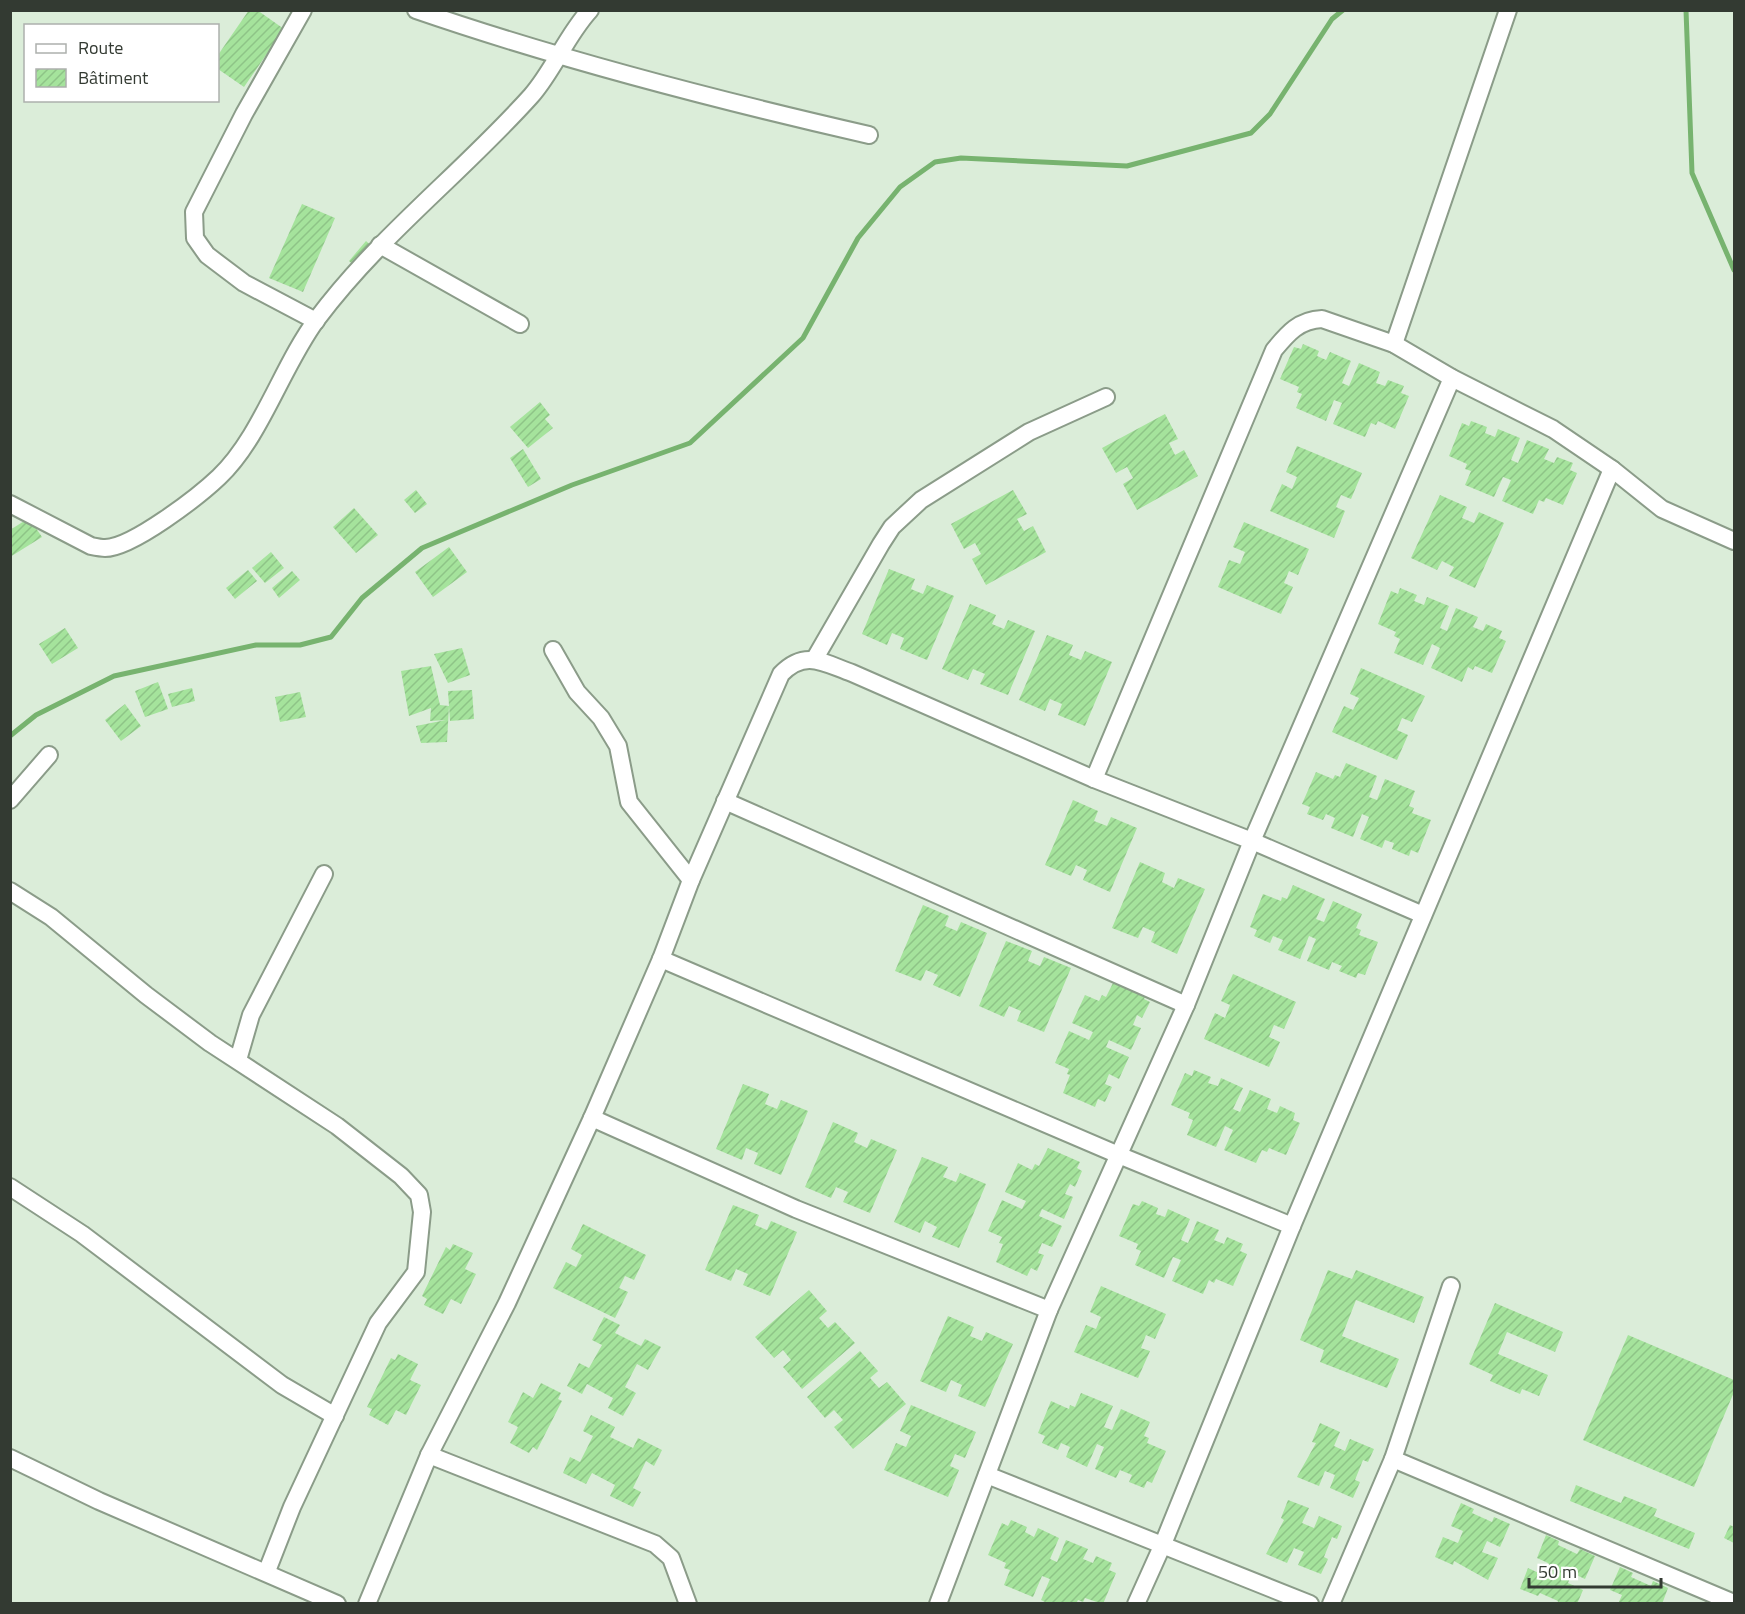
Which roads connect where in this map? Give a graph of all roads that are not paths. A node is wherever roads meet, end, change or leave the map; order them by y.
1 (303, 10) edge
2 (416, 10) edge
3 (590, 10) edge
4 (1508, 10) edge
5 (559, 56) junction
6 (868, 135) dead end
7 (380, 245) junction
8 (316, 321) junction
9 (520, 324) dead end
10 (1394, 344) junction
11 (1452, 378) junction
12 (1106, 397) dead end
13 (1612, 469) junction
14 (10, 504) edge
15 (1734, 541) edge
16 (553, 650) dead end
17 (814, 660) junction
18 (49, 755) dead end
19 (1094, 779) junction
20 (10, 800) edge
21 (725, 801) junction
22 (1252, 841) junction
23 (324, 874) dead end
24 (691, 880) junction
25 (10, 891) edge
26 (1423, 915) junction
27 (661, 959) junction
28 (1186, 1005) junction
29 (238, 1060) junction
30 (592, 1118) junction
31 (1120, 1156) junction
32 (10, 1187) edge
33 (1292, 1226) junction
34 (1451, 1286) dead end
35 (1049, 1310) junction
36 (334, 1416) junction
37 (429, 1455) junction
38 (10, 1458) edge
39 (1394, 1459) junction
40 (987, 1475) junction
41 (1163, 1544) junction
42 (267, 1571) junction
43 (1734, 1603) edge
44 (337, 1604) edge
45 (367, 1604) edge
46 (688, 1604) edge
47 (938, 1604) edge
48 (1136, 1604) edge
49 (1310, 1604) edge
50 (1331, 1604) edge

1 - 8 street
2 - 5 street
3 - 5 street
4 - 10 street
5 - 6 street
5 - 7 street
7 - 8 street
7 - 9 street
8 - 14 street
10 - 11 street
10 - 19 street
11 - 13 street
11 - 22 street
12 - 17 street
13 - 15 street
13 - 26 street
16 - 24 street
17 - 19 street
17 - 21 street
18 - 20 street
19 - 22 street
21 - 24 street
21 - 28 street
22 - 26 street
22 - 28 street
23 - 29 street
24 - 27 street
25 - 29 street
26 - 33 street
27 - 30 street
27 - 31 street
28 - 31 street
29 - 36 street
30 - 35 street
30 - 37 street
31 - 33 street
31 - 35 street
32 - 36 street
33 - 41 street
34 - 39 street
35 - 40 street
36 - 42 street
37 - 45 street
37 - 46 street
38 - 42 street
39 - 43 street
39 - 50 street
40 - 41 street
40 - 47 street
41 - 48 street
41 - 49 street
42 - 44 street

